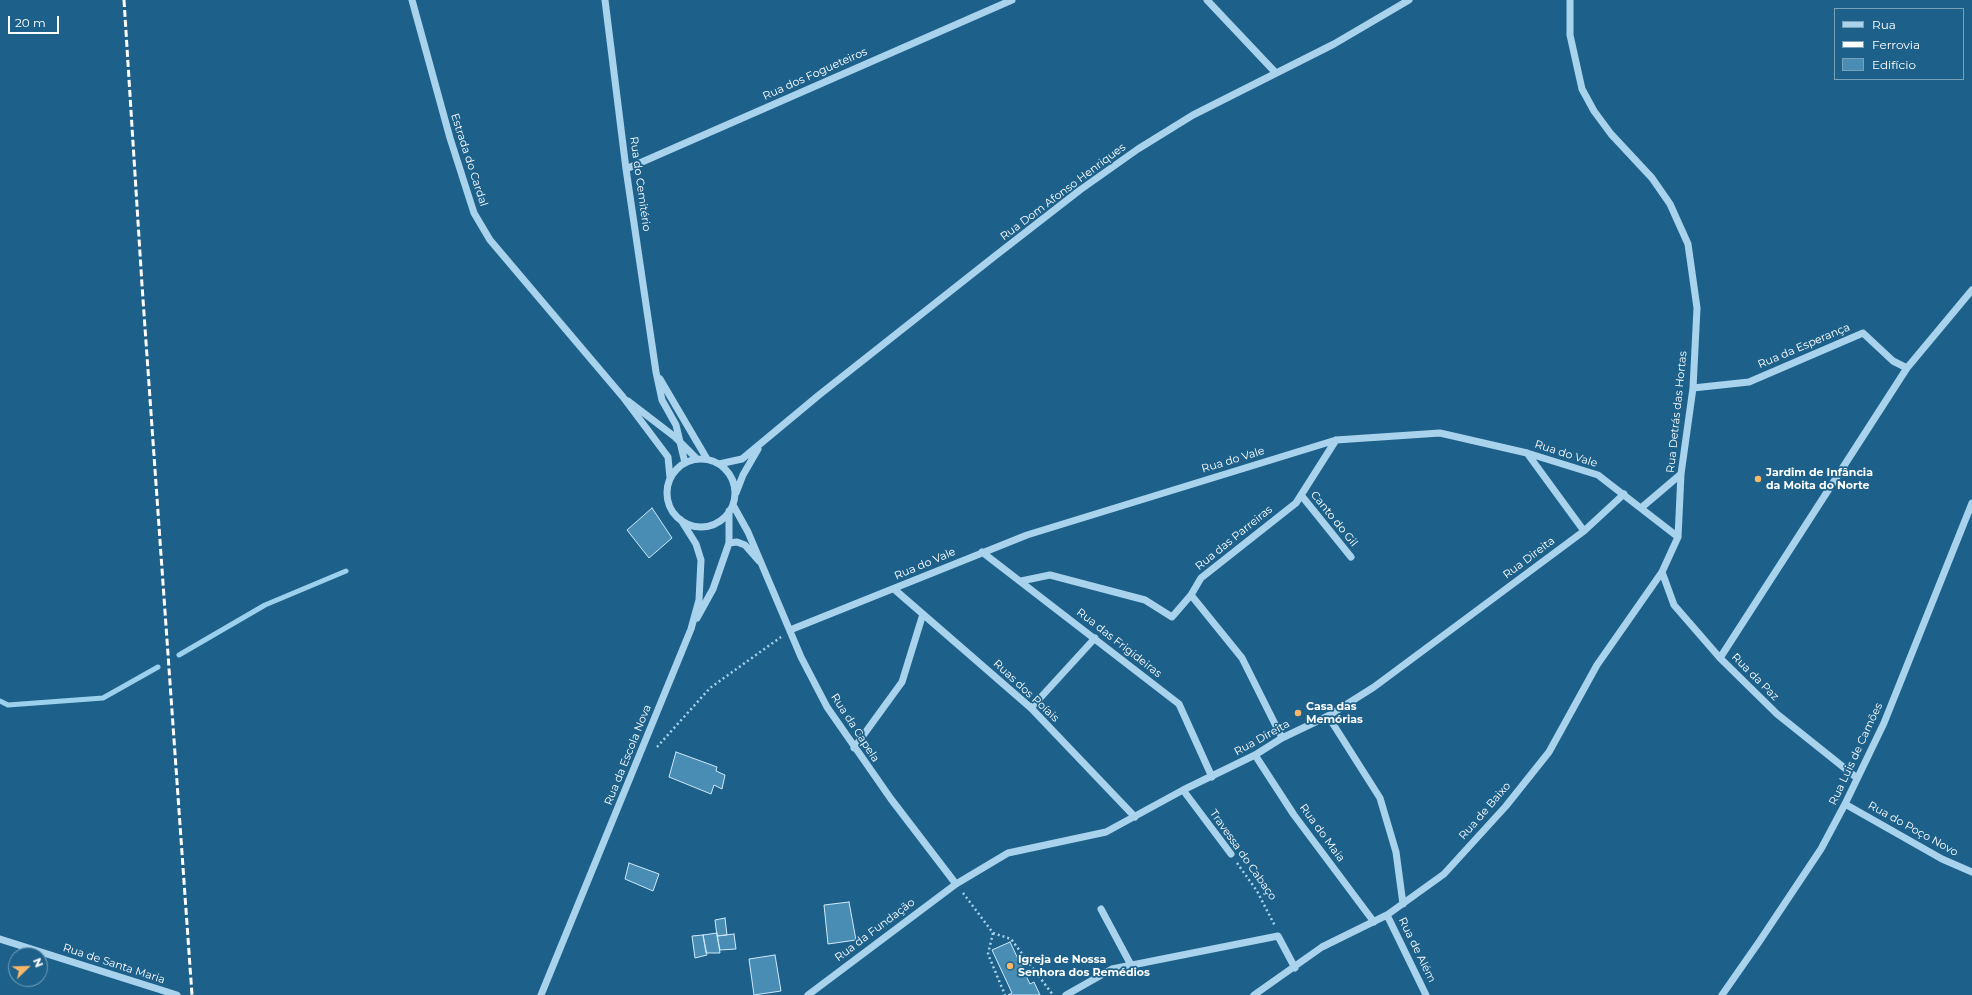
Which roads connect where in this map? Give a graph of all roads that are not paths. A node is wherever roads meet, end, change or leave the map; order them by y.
1 (412, 0) edge
2 (605, 0) edge
3 (1012, 0) edge
4 (1207, 0) edge
5 (1409, 0) edge
6 (1570, 0) edge
7 (1275, 72) junction
8 (626, 169) junction
9 (1972, 290) edge
10 (1907, 368) junction
11 (656, 372) junction
12 (1693, 388) junction
13 (623, 398) junction
14 (1336, 440) junction
15 (681, 443) junction
16 (759, 446) junction
17 (1527, 453) junction
18 (697, 459) junction
19 (707, 459) junction
20 (685, 463) junction
21 (719, 464) junction
22 (1681, 474) junction
23 (670, 478) junction
24 (1624, 494) junction
25 (1301, 495) junction
26 (1972, 503) edge
27 (732, 504) junction
28 (1641, 508) junction
29 (681, 520) junction
30 (1584, 531) junction
31 (1678, 537) junction
32 (729, 543) junction
33 (982, 552) junction
34 (1350, 557) dead end
35 (764, 567) junction
36 (1662, 572) junction
37 (1021, 581) junction
38 (894, 589) junction
39 (1191, 595) junction
40 (923, 614) junction
41 (691, 629) junction
42 (790, 630) junction
43 (1095, 638) junction
44 (1720, 658) junction
45 (1031, 708) junction
46 (1328, 716) junction
47 (1282, 738) junction
48 (854, 748) junction
49 (1255, 755) junction
50 (1212, 777) junction
51 (1857, 778) junction
52 (1183, 790) junction
53 (1845, 804) junction
54 (1135, 818) junction
55 (1231, 854) road end
56 (1972, 872) edge
57 (956, 884) junction
58 (1403, 904) junction
59 (1101, 909) dead end
60 (1387, 915) junction
61 (1374, 922) junction
62 (0, 939) edge
63 (1131, 965) junction
64 (1294, 968) junction
65 (177, 995) edge
66 (541, 995) edge
67 (808, 995) edge
68 (1066, 995) edge
69 (1254, 995) edge
70 (1426, 995) edge
71 (1722, 995) edge

1 - 13 street, Estrada do Cardal
2 - 8 street, Rua do Cemitério
3 - 8 street, Rua dos Fogueteiros
4 - 7 street
5 - 7 street, Rua Dom Afonso Henriques
6 - 12 street, Rua Detrás das Hortas
7 - 16 street, Rua Dom Afonso Henriques
8 - 11 street, Rua do Cemitério
9 - 10 street
10 - 12 street, Rua da Esperança
10 - 44 street
11 - 15 street, Rua do Cemitério
11 - 19 street, Rua do Cemitério
12 - 22 street, Rua Detrás das Hortas
13 - 15 street, Estrada do Cardal
13 - 23 street, Estrada do Cardal
14 - 17 street, Rua do Vale
14 - 25 street, Rua das Parreiras
14 - 33 street, Rua do Vale
15 - 18 street, Estrada do Cardal
15 - 20 street, Rua do Cemitério
16 - 21 street, Rua Dom Afonso Henriques
16 - 27 street, Rua Dom Afonso Henriques
17 - 24 street, Rua do Vale
17 - 30 street
18 - 19 street
18 - 20 street
19 - 21 street
20 - 23 street
21 - 27 street
22 - 28 street
22 - 31 street, Rua Detrás das Hortas
23 - 29 street
24 - 28 street, Rua do Vale
24 - 30 street, Rua Direita
25 - 34 street, Canto do Gil
25 - 39 street, Rua das Parreiras
26 - 51 street, Rua Luis de Camões
27 - 29 street
27 - 32 street
27 - 35 street, Rua da Capela
28 - 31 street, Rua do Vale
29 - 41 street, Rua da Escola Nova
30 - 46 street, Rua Direita
31 - 36 street, Rua Detrás das Hortas
32 - 35 street, Rua da Capela
32 - 41 street
33 - 37 street, Rua das Frigideiras
33 - 38 street, Rua do Vale
35 - 42 street, Rua da Capela
36 - 44 street, Rua da Paz
36 - 58 street, Rua de Baixo
37 - 39 street, Rua das Parreiras
37 - 43 street, Rua das Frigideiras
38 - 40 street, Ruas dos Poíais
38 - 42 street, Rua do Vale
39 - 47 street
40 - 45 street, Ruas dos Poíais
40 - 48 street
41 - 66 street, Rua da Escola Nova
42 - 48 street, Rua da Capela
43 - 45 street
43 - 50 street, Rua das Frigideiras
44 - 51 street, Rua da Paz
45 - 54 street, Ruas dos Poíais
46 - 47 street, Rua Direita
46 - 58 street
47 - 49 street, Rua Direita
48 - 57 street, Rua da Capela
49 - 50 street, Rua Direita
49 - 61 street, Rua do Maia
50 - 52 street, Rua Direita
51 - 53 street, Rua Luis de Camões
52 - 54 street, Rua Direita
52 - 55 street, Travessa do Cabaço
53 - 56 street, Rua do Poço Novo
53 - 71 street, Rua Luis de Camões
54 - 57 street, Rua Direita
57 - 67 street, Rua da Fundação
58 - 60 street, Rua de Baixo
59 - 63 street
60 - 61 street, Rua de Baixo
60 - 70 street, Rua de Além
61 - 64 street, Rua de Baixo
62 - 65 street, Rua de Santa Maria
63 - 64 street
63 - 68 street
64 - 69 street, Rua de Baixo

